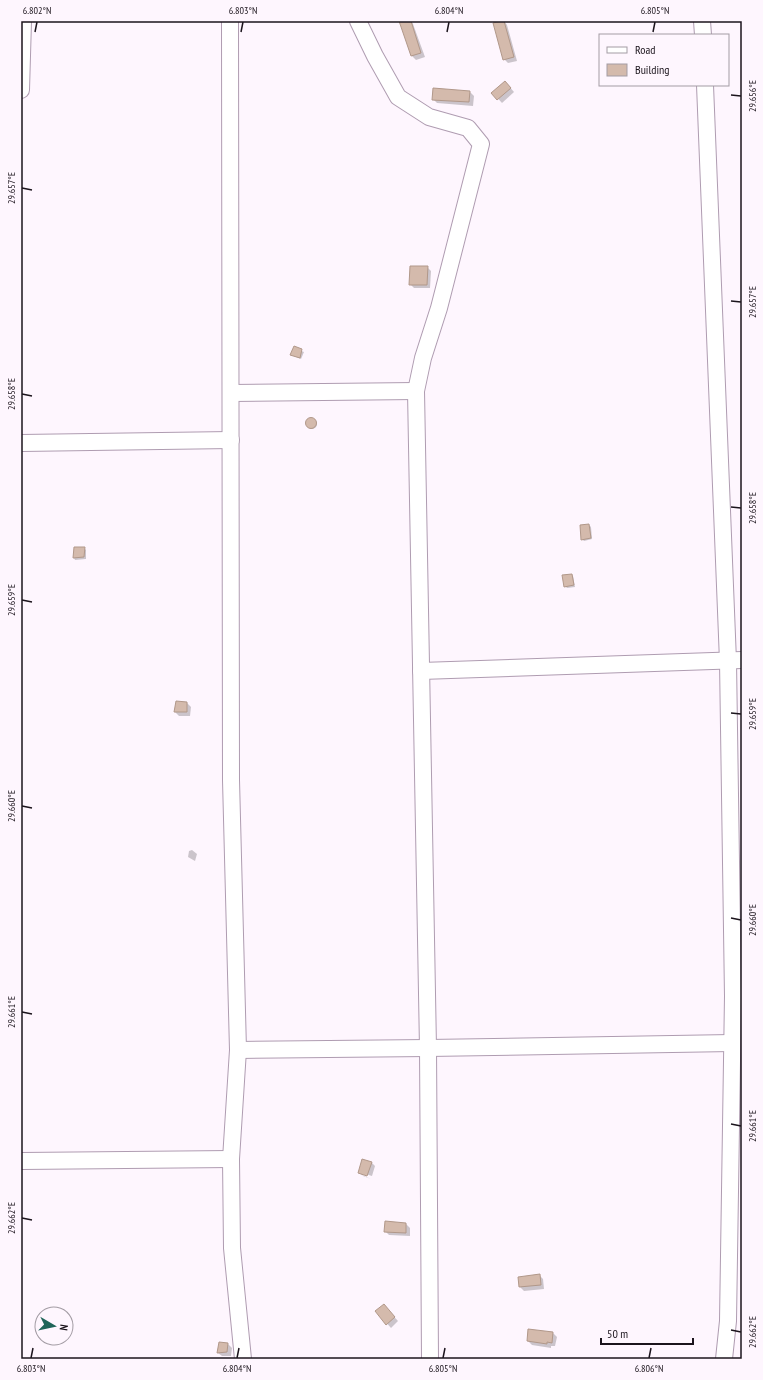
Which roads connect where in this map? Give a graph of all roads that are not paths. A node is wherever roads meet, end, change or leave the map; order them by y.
1 (23, 21) edge
2 (230, 21) edge
3 (358, 21) edge
4 (702, 21) edge
5 (703, 34) edge
6 (705, 86) edge
7 (21, 90) edge
8 (416, 391) junction
9 (231, 393) junction
10 (231, 440) junction
11 (21, 443) edge
12 (735, 660) edge
13 (421, 671) junction
14 (737, 996) edge
15 (732, 1043) junction
16 (428, 1048) junction
17 (238, 1050) junction
18 (231, 1159) junction
19 (21, 1161) edge
20 (735, 1321) edge
21 (242, 1359) edge
22 (430, 1359) edge
23 (724, 1359) edge

1 - 7 street
2 - 9 street
3 - 8 street
4 - 5 street
6 - 12 street
8 - 9 street
8 - 13 street
9 - 10 street
10 - 11 street
10 - 17 street
12 - 13 street
12 - 14 street
13 - 16 street
14 - 15 street
15 - 16 street
15 - 20 street
16 - 17 street
16 - 22 street
17 - 18 street
18 - 19 street
18 - 21 street
20 - 23 street

